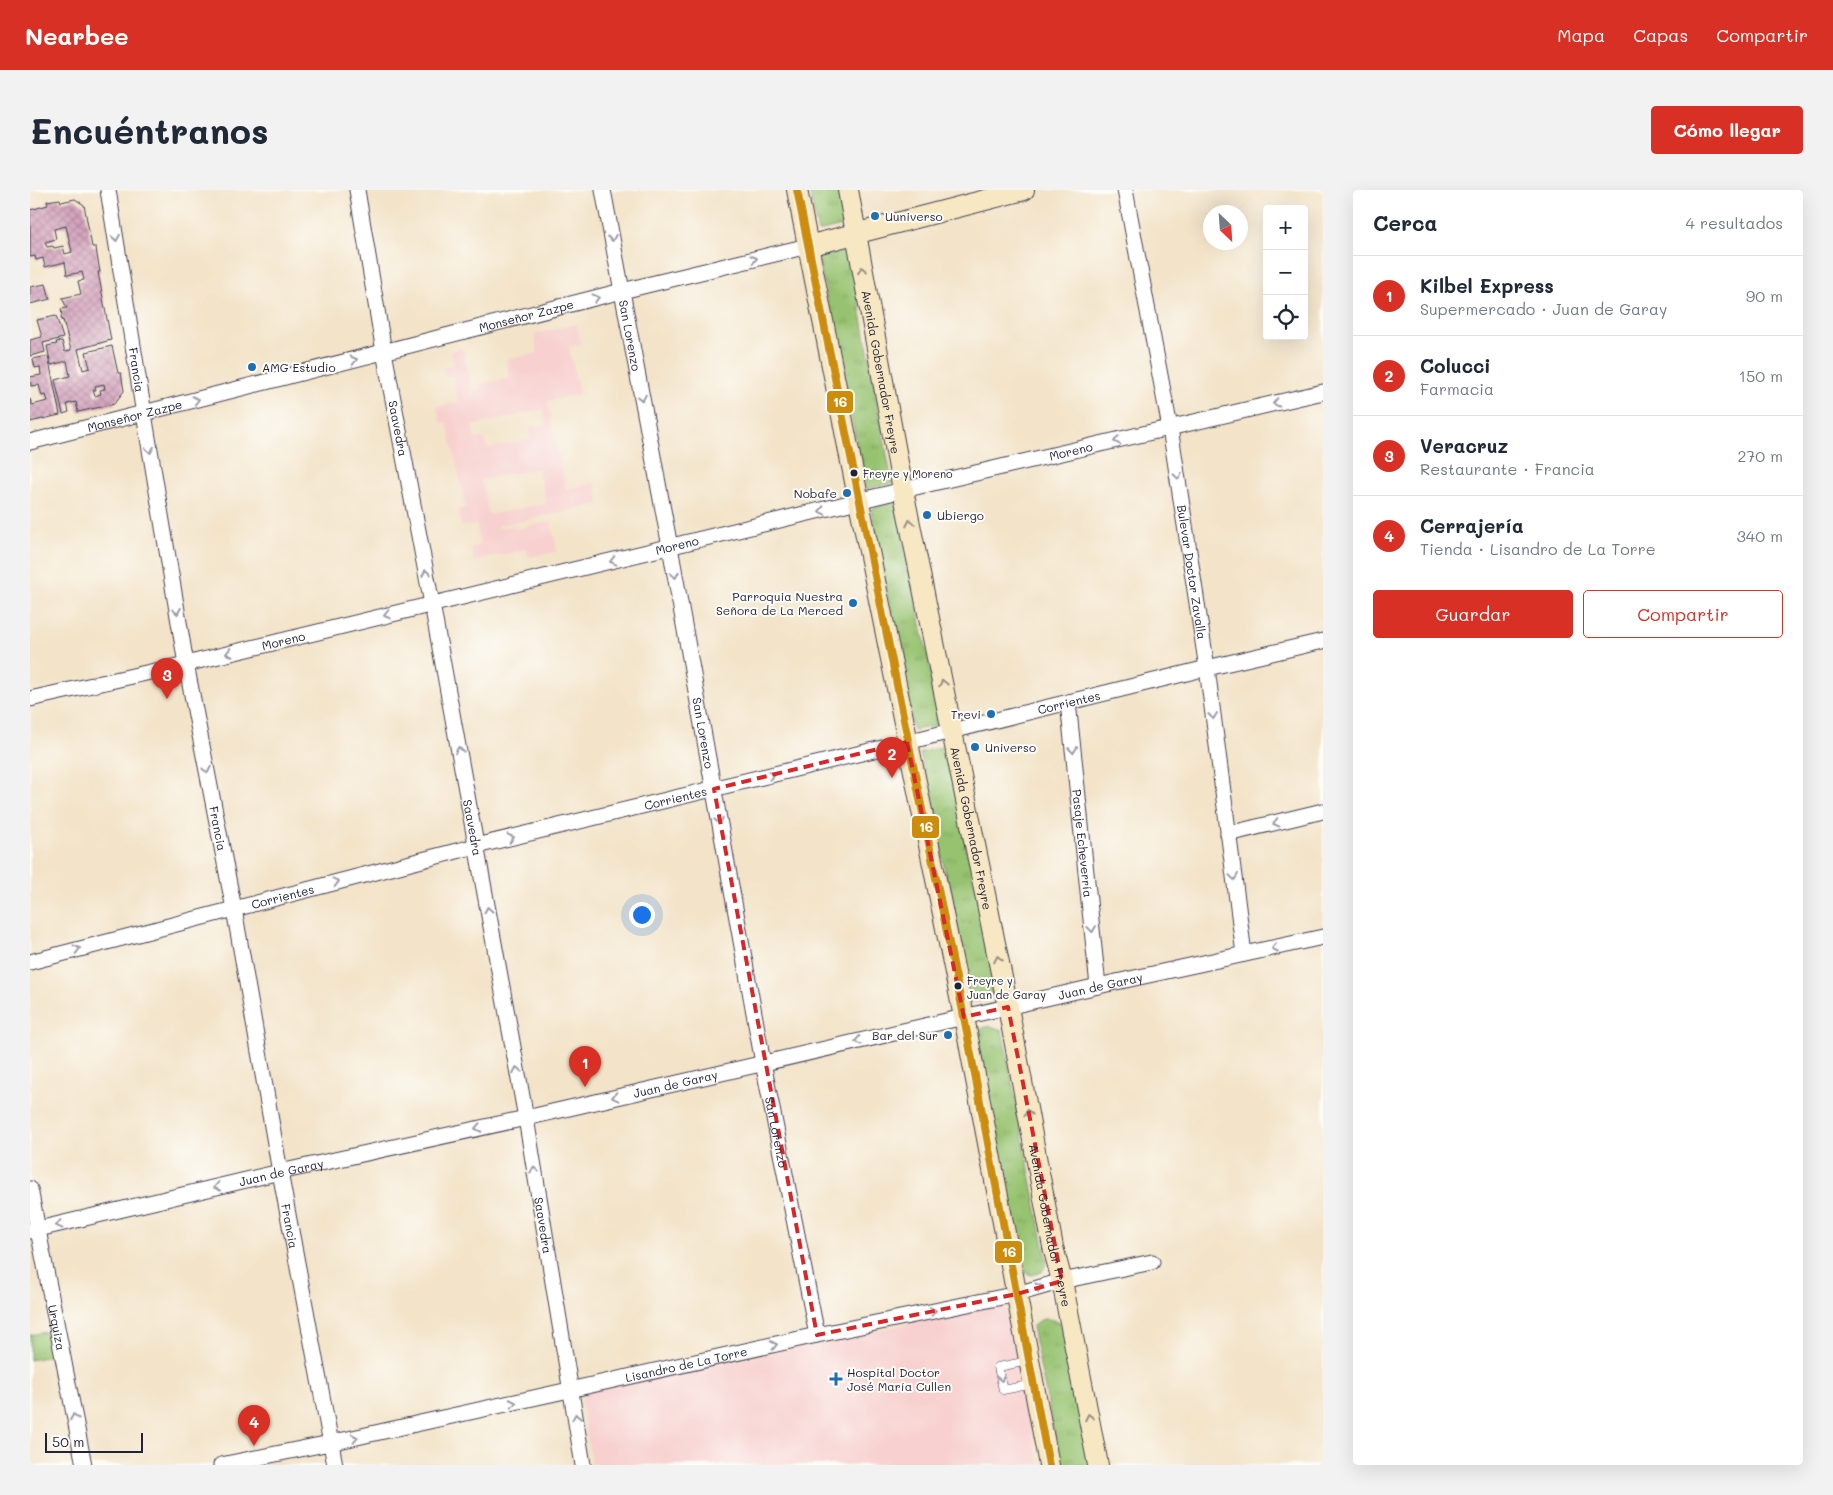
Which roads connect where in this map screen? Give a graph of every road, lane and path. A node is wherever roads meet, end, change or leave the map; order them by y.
1 (108, 190) edge
2 (357, 190) edge
3 (604, 190) edge
4 (797, 190) edge
5 (848, 190) edge
6 (1024, 190) edge
7 (1125, 190) edge
8 (855, 233) junction
9 (808, 246) junction
10 (622, 291) junction
11 (384, 352) junction
12 (1323, 392) edge
13 (144, 414) junction
14 (1170, 428) junction
15 (30, 442) edge
16 (903, 490) junction
17 (859, 502) junction
18 (670, 547) junction
19 (432, 604) junction
20 (1323, 641) edge
21 (186, 664) junction
22 (1207, 668) junction
23 (30, 699) edge
24 (1068, 702) junction
25 (953, 730) junction
26 (907, 742) junction
27 (714, 789) junction
28 (1323, 812) edge
29 (1228, 834) junction
30 (476, 846) junction
31 (234, 909) junction
32 (1323, 937) edge
33 (1244, 954) junction
34 (30, 962) edge
35 (1098, 986) junction
36 (1008, 1007) junction
37 (964, 1017) junction
38 (763, 1063) junction
39 (526, 1118) junction
40 (280, 1172) junction
41 (30, 1189) edge
42 (33, 1231) edge
43 (1152, 1262) dead end
44 (1062, 1281) junction
45 (1017, 1294) junction
46 (817, 1336) junction
47 (1030, 1361) junction
48 (1034, 1384) junction
49 (571, 1390) junction
50 (330, 1443) junction
51 (84, 1465) edge
52 (221, 1465) edge
53 (335, 1465) edge
54 (583, 1465) edge
55 (1049, 1465) edge
56 (1098, 1465) edge

1 -> 13 street, Francia
2 - 11 street, Saavedra
3 -> 10 street, San Lorenzo
4 - 9 main road
5 - 8 main road, Avenida Gobernador Freyre
6 - 8 main road, Monseñor Zazpe
7 - 14 street, Bulevar Doctor Zavalla
8 - 9 main road, Monseñor Zazpe
16 -> 8 main road, Avenida Gobernador Freyre
10 -> 9 street, Monseñor Zazpe
9 - 17 main road
11 -> 10 street, Monseñor Zazpe
10 -> 18 street, San Lorenzo
13 -> 11 street, Monseñor Zazpe
19 -> 11 street, Saavedra
12 -> 14 street, Moreno
13 - 15 street, Monseñor Zazpe
13 -> 21 street, Francia
14 -> 16 street, Moreno
14 -> 22 street, Bulevar Doctor Zavalla
16 - 17 street, Moreno
25 -> 16 main road, Avenida Gobernador Freyre
17 -> 18 street, Moreno
17 - 26 main road
18 -> 19 street, Moreno
18 -> 27 street, San Lorenzo
19 -> 21 street, Moreno
30 -> 19 street, Saavedra
20 - 22 street, Corrientes
21 - 23 street, Moreno
21 -> 31 street, Francia
22 - 24 street, Corrientes
22 -> 29 street, Bulevar Doctor Zavalla
24 - 25 street, Corrientes
24 -> 35 street, Pasaje Echeverría
25 - 26 street, Corrientes
36 -> 25 main road, Avenida Gobernador Freyre
27 -> 26 street, Corrientes
26 - 37 main road
30 -> 27 street, Corrientes
27 -> 38 street, San Lorenzo
28 -> 29 street
29 -> 33 street, Bulevar Doctor Zavalla
31 -> 30 street, Corrientes
39 -> 30 street, Saavedra
34 -> 31 street, Corrientes
31 - 40 street, Francia
32 -> 33 street, Juan de Garay
33 - 35 street, Juan de Garay
35 - 36 street, Juan de Garay
36 - 37 street, Juan de Garay
44 -> 36 main road, Avenida Gobernador Freyre
37 -> 38 street, Juan de Garay
37 - 45 main road
38 -> 39 street, Juan de Garay
38 - 46 street, San Lorenzo
39 -> 40 street, Juan de Garay
49 -> 39 street, Saavedra
40 -> 42 street, Juan de Garay
40 - 50 street, Francia
41 - 42 street, Urquiza
51 -> 42 street, Urquiza
43 - 44 street, Lisandro de La Torre
45 -> 44 street, Lisandro de La Torre
56 -> 44 main road, Avenida Gobernador Freyre
46 -> 45 street, Lisandro de La Torre
45 - 47 main road
49 -> 46 street, Lisandro de La Torre
47 - 48 main road
47 -> 48 lane
48 - 55 main road
50 -> 49 street, Lisandro de La Torre
54 -> 49 street, Saavedra
50 - 52 street, Lisandro de La Torre
50 - 53 street, Francia

